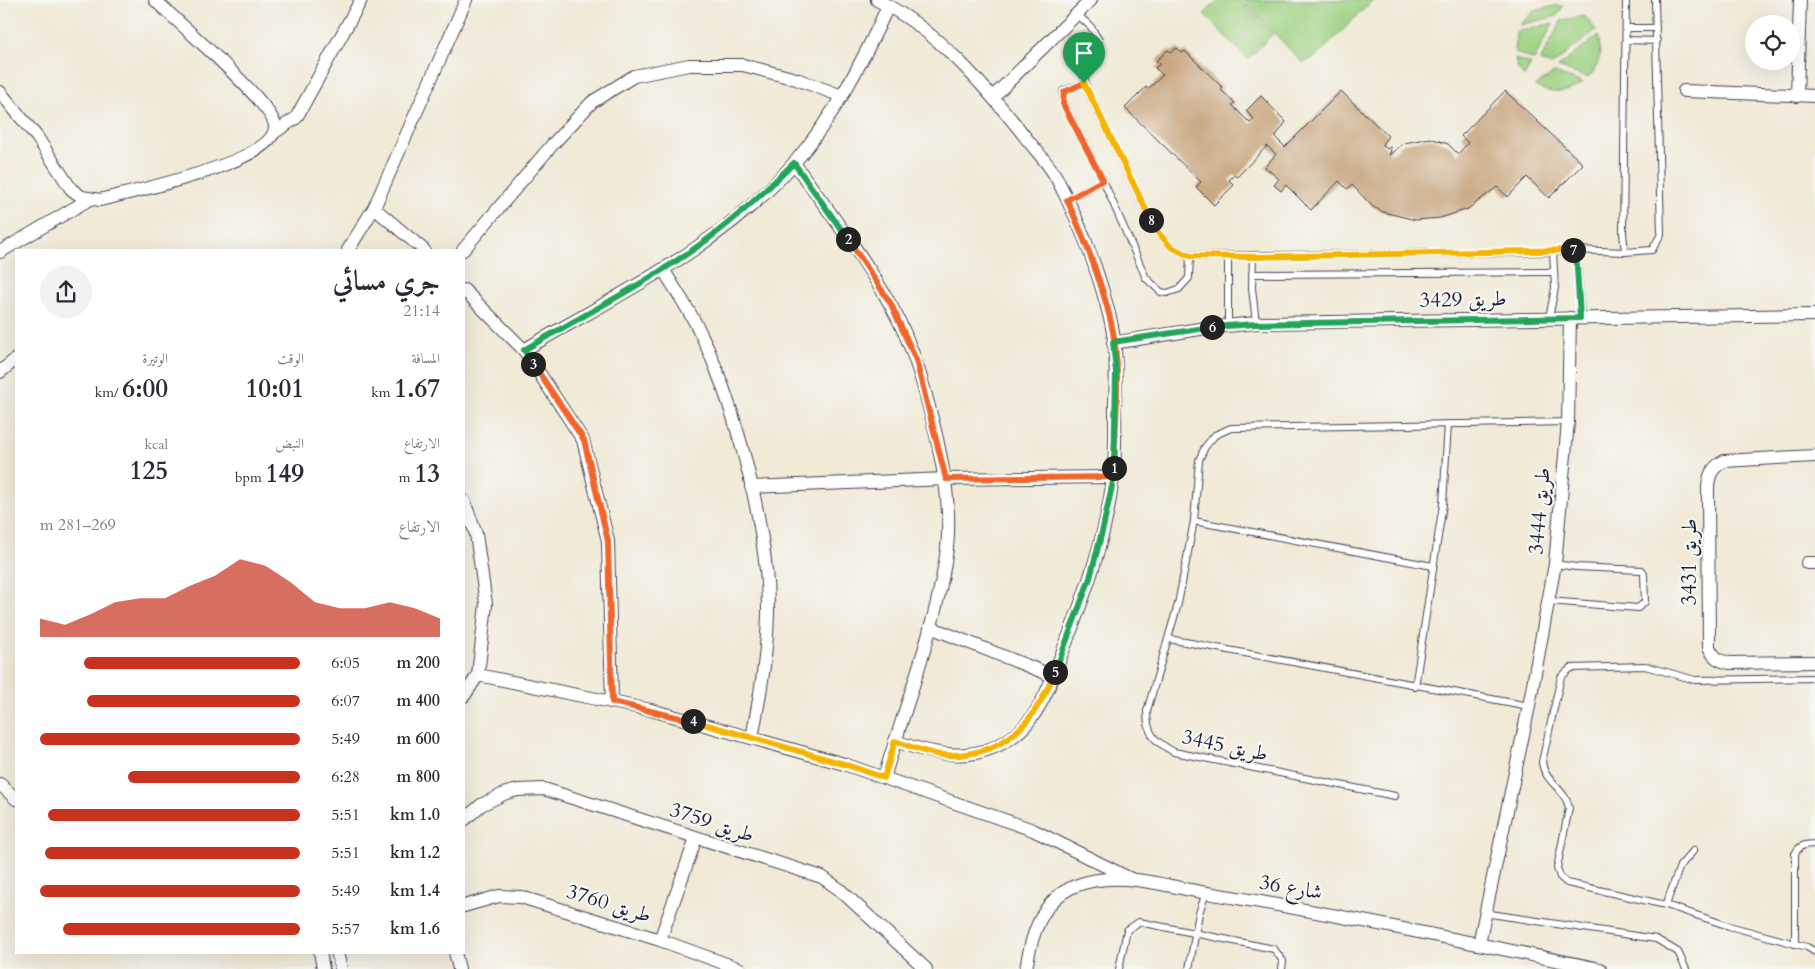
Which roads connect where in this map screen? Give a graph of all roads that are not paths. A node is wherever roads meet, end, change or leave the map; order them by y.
1 (155, 0) edge
2 (361, 0) edge
3 (466, 0) edge
4 (1091, 0) edge
5 (1626, 0) edge
6 (1655, 0) edge
7 (1800, 0) edge
8 (882, 3) edge
9 (169, 5) edge
10 (1077, 14) junction
11 (1626, 28) junction
12 (1656, 28) junction
13 (1626, 40) junction
14 (1657, 41) junction
15 (1084, 83) junction
16 (0, 92) edge
17 (1684, 92) dead end
18 (842, 96) junction
19 (1797, 96) junction
20 (1815, 96) edge
21 (993, 97) junction
22 (274, 132) junction
23 (794, 163) junction
24 (1103, 180) junction
25 (88, 200) junction
26 (1067, 200) junction
27 (374, 208) junction
28 (349, 249) edge
29 (423, 249) edge
30 (464, 249) edge
31 (1576, 250) junction
32 (0, 252) edge
33 (1553, 252) junction
34 (1625, 252) junction
35 (1190, 256) junction
36 (1228, 256) junction
37 (1253, 257) junction
38 (663, 268) junction
39 (1554, 272) junction
40 (1252, 274) junction
41 (465, 291) edge
42 (1815, 315) edge
43 (1549, 318) junction
44 (1575, 318) junction
45 (1256, 324) junction
46 (1228, 325) junction
47 (1113, 342) junction
48 (524, 350) junction
49 (15, 360) edge
50 (0, 372) edge
51 (1568, 422) junction
52 (1448, 424) junction
53 (1815, 456) edge
54 (1114, 477) junction
55 (946, 479) junction
56 (751, 487) junction
57 (465, 504) edge
58 (1194, 521) junction
59 (1554, 564) junction
60 (1433, 566) junction
61 (1548, 601) junction
62 (930, 627) junction
63 (1169, 639) junction
64 (1815, 662) edge
65 (478, 675) junction
66 (1053, 676) junction
67 (1815, 678) edge
68 (1415, 687) junction
69 (465, 694) edge
70 (612, 702) junction
71 (1529, 706) junction
72 (752, 738) junction
73 (895, 741) junction
74 (884, 778) junction
75 (0, 784) edge
76 (1395, 796) dead end
77 (15, 798) edge
78 (465, 819) edge
79 (696, 838) junction
80 (1815, 844) edge
81 (1694, 850) dead end
82 (1133, 880) junction
83 (1206, 893) junction
84 (1666, 905) junction
85 (465, 906) edge
86 (1484, 913) junction
87 (1195, 935) junction
88 (660, 940) junction
89 (1479, 944) junction
90 (1795, 944) junction
91 (1815, 952) edge
92 (320, 954) edge
93 (337, 954) edge
94 (455, 954) edge
95 (323, 969) edge
96 (341, 969) edge
97 (459, 969) edge
98 (740, 969) edge
99 (926, 969) edge
100 (1026, 969) edge
101 (1119, 969) edge
102 (1189, 969) edge
103 (1282, 969) edge
104 (1600, 969) edge
105 (1686, 969) edge

1 - 9 street
2 - 22 street
3 - 27 street
4 - 10 street
5 - 11 lane
6 - 12 lane
7 - 19 street
8 - 18 street
8 - 21 street
9 - 22 street
10 - 15 lane
10 - 21 street
11 - 12 lane
11 - 13 lane
12 - 14 lane
13 - 14 lane
13 - 34 lane
14 - 34 lane
15 - 24 lane
15 - 35 lane
16 - 25 street
17 - 19 street
18 - 23 street
18 - 30 street
19 - 20 street
21 - 26 street
22 - 25 street
23 - 38 street
23 - 55 street
24 - 26 lane
24 - 35 lane
25 - 32 street
26 - 47 street
27 - 28 street
27 - 29 street
31 - 33 lane
31 - 34 lane
31 - 44 lane
33 - 37 lane
33 - 39 lane
35 - 36 lane
36 - 37 lane
36 - 46 lane
37 - 40 lane
38 - 48 street
38 - 56 street
39 - 40 lane
39 - 43 lane
40 - 45 lane
41 - 48 street
42 - 44 street, طريق 3429
43 - 44 street, طريق 3429
43 - 45 street, طريق 3429
44 - 51 street, طريق 3444
45 - 46 street, طريق 3429
46 - 47 street, طريق 3429
47 - 54 street
48 - 70 street
49 - 50 street
51 - 52 lane
51 - 59 street, طريق 3444
52 - 58 lane, طريق 3445
52 - 60 lane
53 - 64 street, طريق 3431
54 - 55 street
54 - 66 street
55 - 56 street
55 - 62 street
56 - 72 street
57 - 65 street
58 - 60 lane
58 - 63 lane, طريق 3445
59 - 61 street, طريق 3444
59 - 61 lane
60 - 68 lane
61 - 71 street, طريق 3444
62 - 66 street
62 - 73 street
63 - 68 lane
63 - 76 lane, طريق 3445
65 - 69 street
65 - 70 street
66 - 73 street
67 - 84 lane
68 - 71 lane
70 - 72 street
71 - 86 street, طريق 3444
72 - 74 street
73 - 74 street
74 - 82 street
75 - 77 street
78 - 79 street, طريق 3759
79 - 88 street
79 - 99 street, طريق 3759
80 - 90 lane
81 - 84 lane
82 - 83 street, شارع 36
82 - 100 street, شارع 36
83 - 87 lane
83 - 89 street, شارع 36
84 - 90 lane
85 - 88 street, طريق 3760
86 - 89 street, طريق 3444
86 - 105 lane
87 - 101 lane
87 - 102 lane
87 - 103 lane
88 - 98 street, طريق 3760
89 - 104 street, شارع 36
90 - 91 lane
92 - 95 street
93 - 96 street
94 - 97 street

